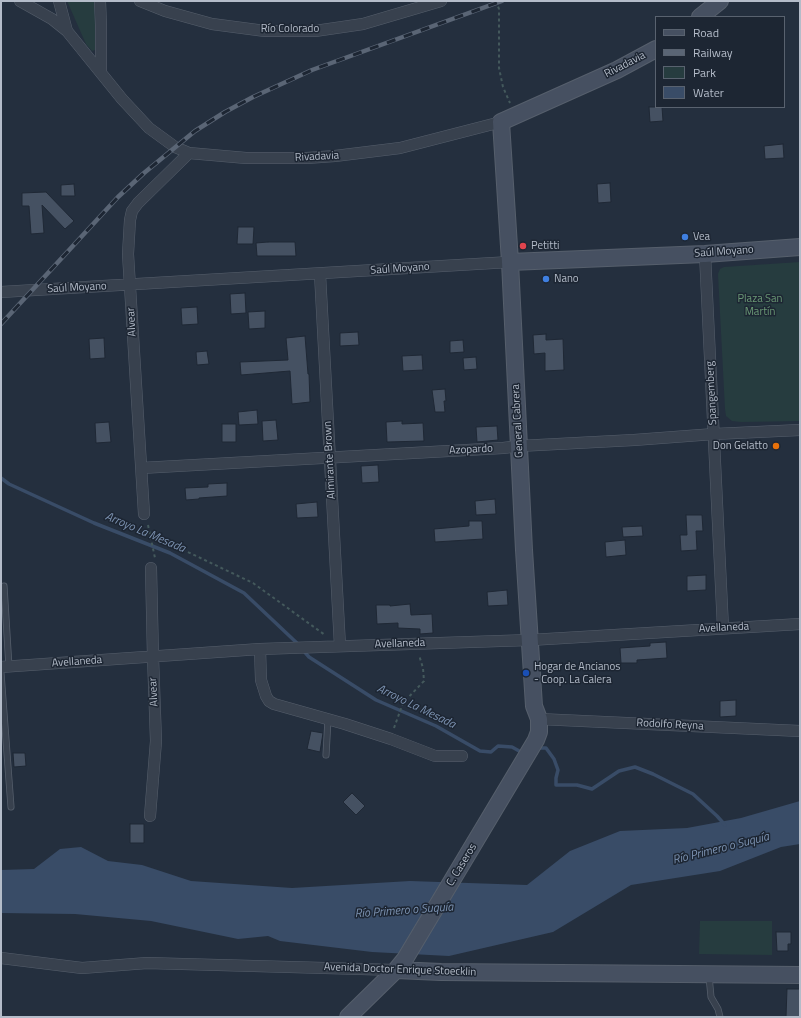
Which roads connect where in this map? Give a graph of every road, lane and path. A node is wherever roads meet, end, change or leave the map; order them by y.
1 (20, 1) edge
2 (59, 1) edge
3 (100, 1) edge
4 (140, 1) edge
5 (441, 1) edge
6 (496, 1) edge
7 (720, 1) edge
8 (701, 16) edge
9 (67, 31) junction
10 (655, 50) edge
11 (101, 73) junction
12 (517, 115) junction
13 (501, 122) junction
14 (189, 152) junction
15 (800, 247) edge
16 (705, 254) junction
17 (510, 262) junction
18 (320, 274) junction
19 (130, 285) junction
20 (1, 292) edge
21 (800, 430) edge
22 (714, 434) junction
23 (519, 446) junction
24 (330, 458) junction
25 (141, 468) junction
26 (144, 514) dead end
27 (155, 557) dead end
28 (151, 568) dead end
29 (4, 586) dead end
30 (800, 624) edge
31 (723, 628) junction
32 (530, 640) junction
33 (416, 644) junction
34 (340, 646) junction
35 (260, 650) junction
36 (153, 657) junction
37 (4, 669) edge
38 (397, 718) dead end
39 (328, 719) junction
40 (539, 719) junction
41 (800, 731) edge
42 (326, 755) dead end
43 (462, 756) dead end
44 (11, 807) dead end
45 (150, 816) dead end
46 (1, 958) edge
47 (401, 965) junction
48 (800, 975) edge
49 (709, 976) junction
50 (348, 1017) edge
51 (720, 1017) edge

1 - 9 street, Rivadavia
2 - 9 street
3 - 11 street
4 - 5 street, Río Colorado
6 - 12 path
7 - 8 street
9 - 11 street, Rivadavia
10 - 12 street, Rivadavia
11 - 14 street, Rivadavia
12 - 13 street, Rivadavia
13 - 14 street, Rivadavia
13 - 17 street, General Cabrera
14 - 19 street, Alvear
15 - 16 street, Saúl Moyano
16 - 17 street, Saúl Moyano
16 - 22 street, Spangemberg
17 - 18 street, Saúl Moyano
17 - 23 street, General Cabrera
18 - 19 street, Saúl Moyano
18 - 24 street, Almirante Brown
19 - 20 street, Saúl Moyano
19 - 25 street, Alvear
21 - 22 street, Azopardo
22 - 23 street, Azopardo
22 - 31 street, Spangemberg
23 - 24 street, Azopardo
23 - 32 street, General Cabrera
24 - 25 street, Azopardo
24 - 34 street, Almirante Brown
25 - 26 street, Alvear
27 - 34 path
28 - 36 street, Alvear
29 - 37 lane
30 - 31 street, Avellaneda
31 - 32 street, Avellaneda
32 - 33 street, Avellaneda
32 - 40 street, General Cabrera
33 - 34 street, Avellaneda
33 - 38 path
34 - 35 street, Avellaneda
35 - 36 street, Avellaneda
35 - 39 street
36 - 37 street, Avellaneda
36 - 45 street, Alvear
37 - 44 lane
39 - 42 lane
39 - 43 street
40 - 41 street, Rodolfo Reyna
40 - 47 street, C. Caseros
46 - 47 street, Avenida Doctor Enrique Stoecklin
47 - 49 street, Avenida Doctor Enrique Stoecklin
47 - 50 street, C. Caseros
48 - 49 street, Avenida Doctor Enrique Stoecklin
49 - 51 lane

